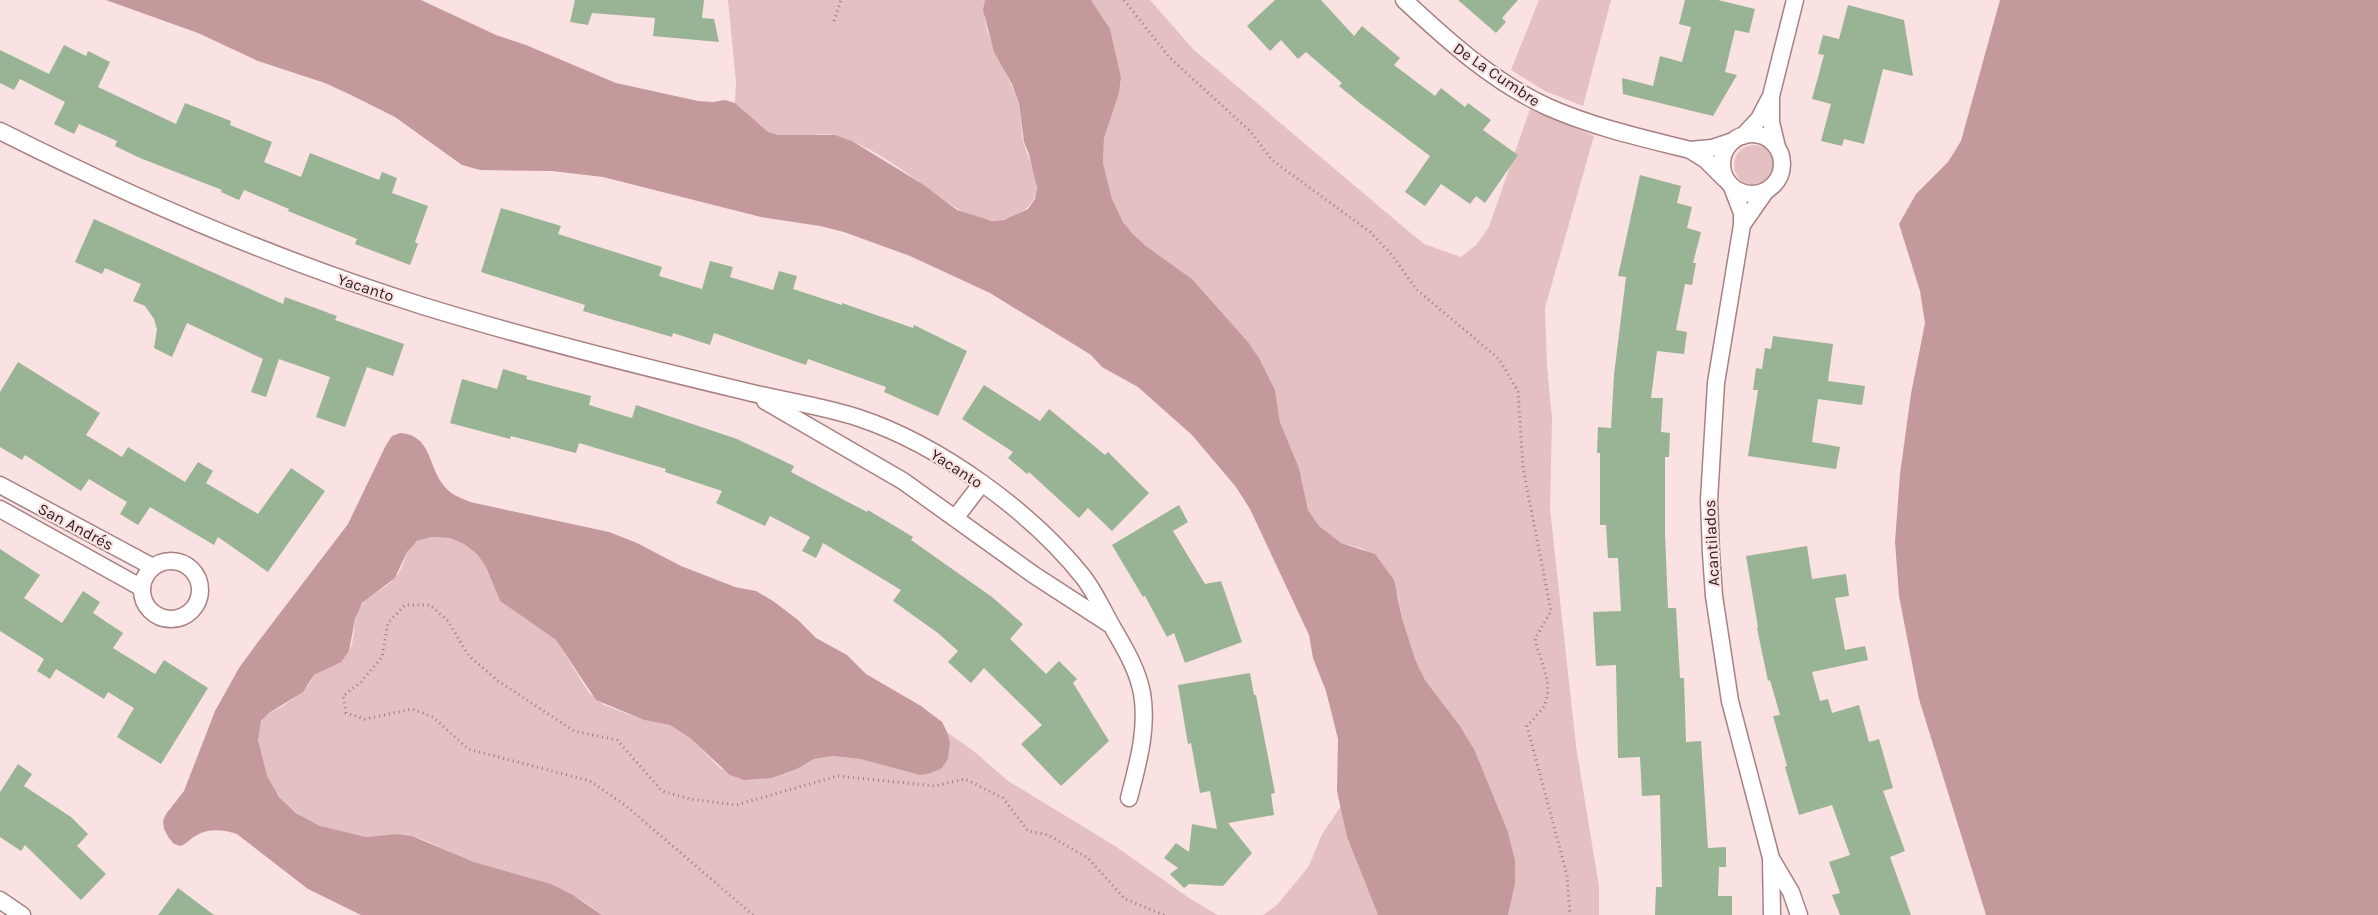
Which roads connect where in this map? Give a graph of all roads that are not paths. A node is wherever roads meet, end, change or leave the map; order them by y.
1 (1404, 0) edge
2 (1795, 0) edge
3 (1771, 96) junction
4 (0, 131) edge
5 (1738, 138) junction
6 (1777, 147) junction
7 (1690, 150) junction
8 (1730, 184) junction
9 (1765, 192) junction
10 (1742, 225) junction
11 (749, 392) junction
12 (982, 483) junction
13 (0, 485) edge
14 (0, 509) edge
15 (956, 517) junction
16 (153, 567) junction
17 (142, 588) junction
18 (1111, 625) junction
19 (1128, 798) dead end
20 (1771, 858) junction
21 (0, 900) edge
22 (22, 915) edge
23 (1772, 915) edge
24 (1799, 915) edge

1 - 7 street, De La Cumbre
2 - 3 street
3 - 5 street
3 - 6 street
4 - 11 street, Yacanto
5 - 6 street
5 - 7 street
5 - 8 street
6 - 9 street
7 - 8 street
8 - 9 street
8 - 10 street
9 - 10 street
10 - 20 street, Acantilados
11 - 12 street, Yacanto
11 - 15 street, Yacanto
12 - 15 street
12 - 18 street, Yacanto
13 - 16 street, San Andrés
14 - 17 street, San Andrés
15 - 18 street, Yacanto
16 - 17 street
16 - 17 street
18 - 19 street, Yacanto
20 - 23 street, Acantilados
20 - 24 street, Acantilados
21 - 22 street

